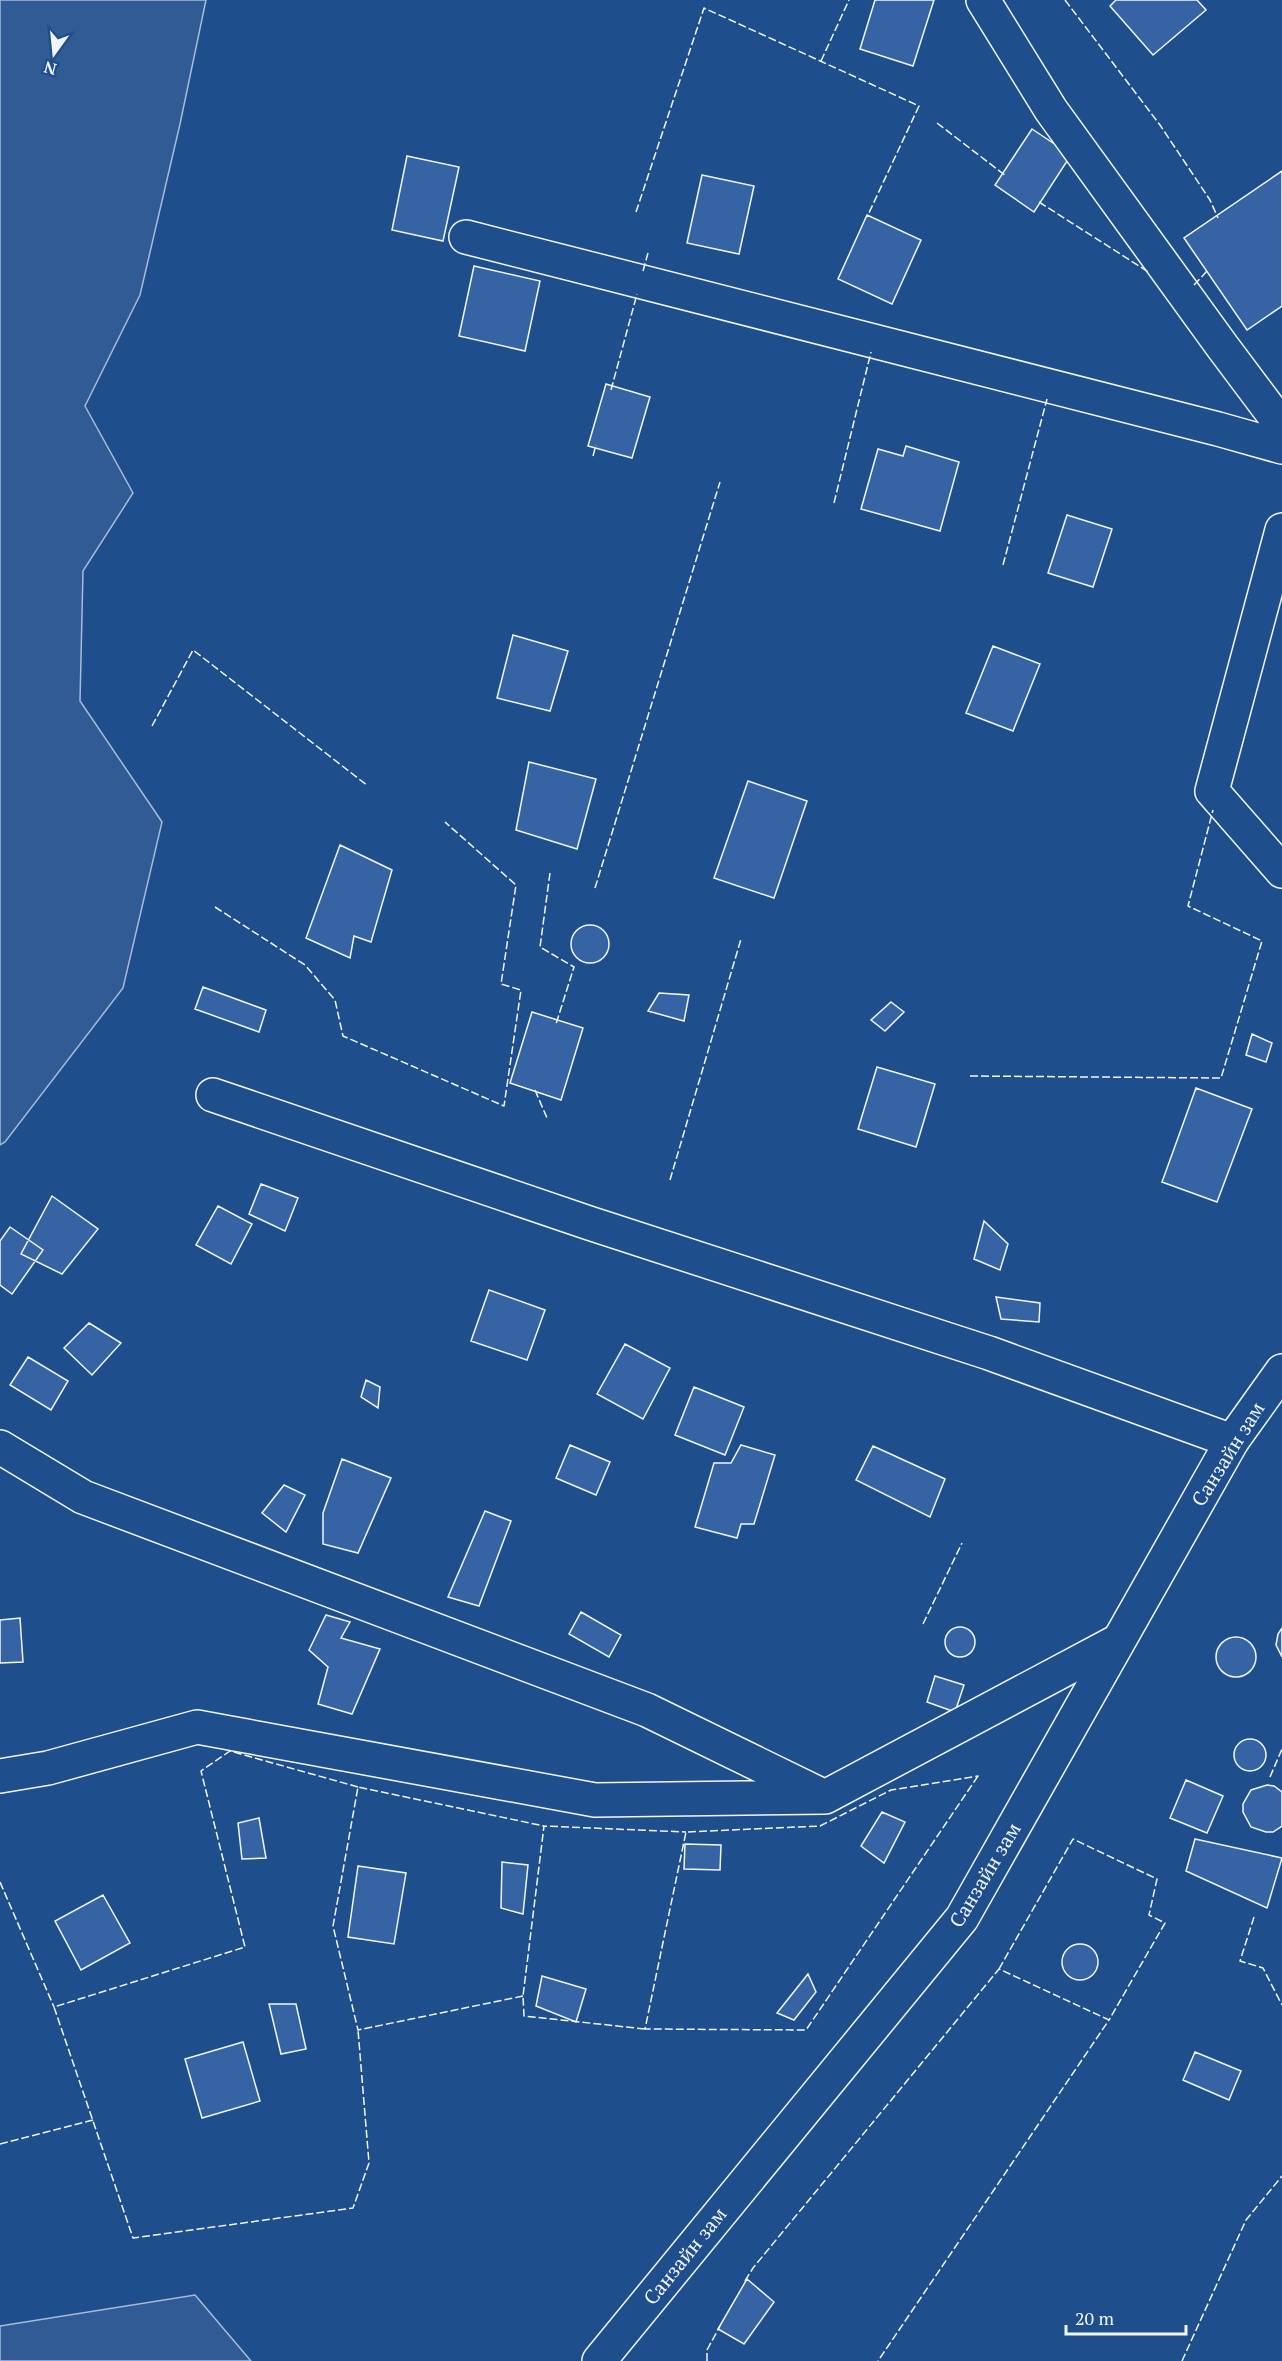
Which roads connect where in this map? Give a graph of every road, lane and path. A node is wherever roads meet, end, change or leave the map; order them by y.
1 (983, 0) edge
2 (466, 237) dead end
3 (1282, 426) edge
4 (1282, 447) edge
5 (1282, 530) edge
6 (1282, 871) edge
7 (213, 1095) dead end
8 (1282, 1371) edge
9 (1232, 1441) junction
10 (0, 1447) edge
11 (1118, 1641) junction
12 (0, 1776) edge
13 (825, 1797) junction
14 (599, 2361) edge

1 - 3 street
2 - 4 street
5 - 6 street
7 - 9 street
8 - 9 street, Санзайн зам
9 - 11 street, Санзайн зам
10 - 13 street
11 - 13 street
11 - 14 street, Санзайн зам
12 - 13 street

